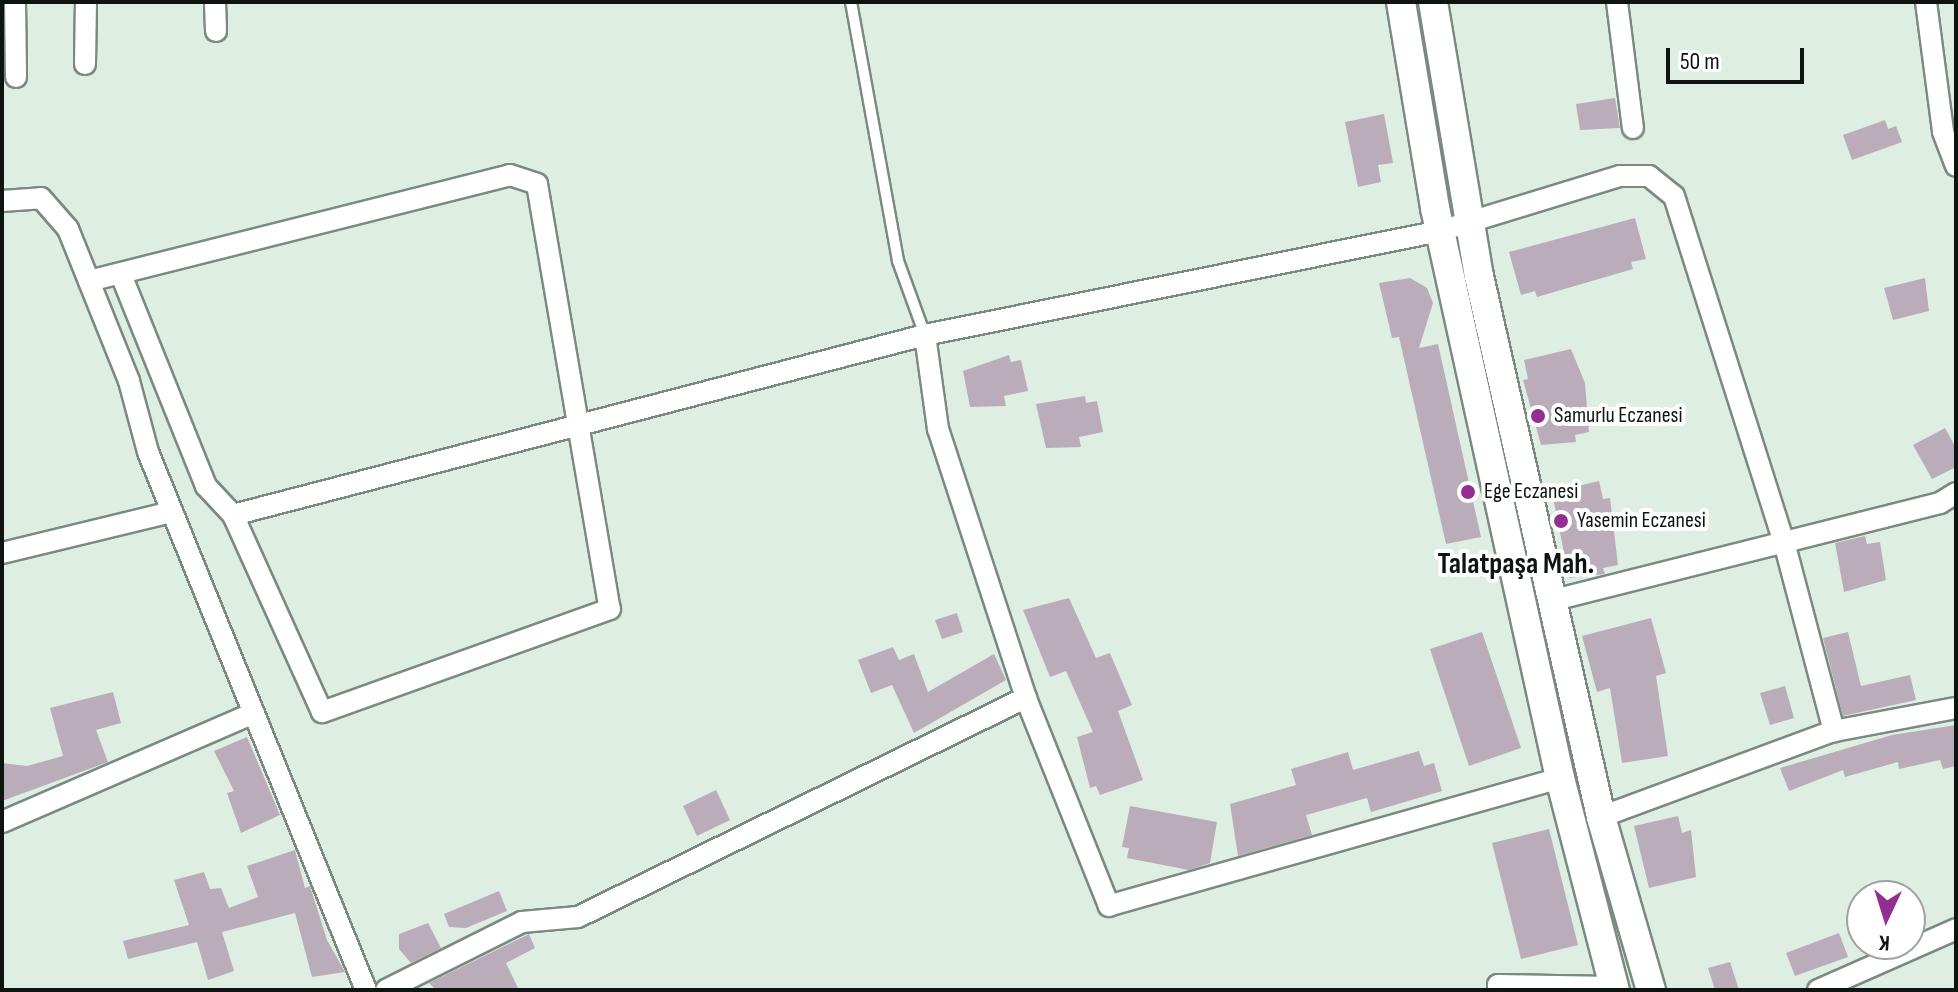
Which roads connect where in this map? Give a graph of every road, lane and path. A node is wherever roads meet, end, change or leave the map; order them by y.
1 (15, 2) edge
2 (86, 2) edge
3 (215, 2) edge
4 (851, 2) edge
5 (1401, 2) edge
6 (1433, 2) edge
7 (1617, 2) edge
8 (1926, 2) edge
9 (216, 31) dead end
10 (85, 64) dead end
11 (16, 77) dead end
12 (1948, 100) edge
13 (1633, 128) dead end
14 (1956, 166) edge
15 (2, 201) edge
16 (1470, 224) junction
17 (1440, 231) junction
18 (122, 277) junction
19 (89, 281) junction
20 (925, 335) junction
21 (575, 426) junction
22 (1956, 493) edge
23 (172, 512) junction
24 (233, 515) junction
25 (1784, 542) junction
26 (2, 553) edge
27 (1554, 600) junction
28 (1026, 698) junction
29 (1956, 708) edge
30 (252, 714) junction
31 (1834, 731) junction
32 (1560, 778) junction
33 (1601, 817) junction
34 (2, 822) edge
35 (1956, 929) edge
36 (1614, 988) edge
37 (366, 990) edge
38 (386, 990) edge
39 (1498, 990) edge
40 (1651, 990) edge
41 (1818, 990) edge

1 - 11 street
2 - 10 street
3 - 9 street
4 - 20 lane
5 - 17 main road
6 - 16 main road
7 - 13 street
8 - 12 street
12 - 14 street
15 - 19 street
16 - 17 street
16 - 25 street
16 - 27 main road
17 - 20 street
17 - 32 main road
18 - 19 street
18 - 21 street
18 - 24 street
19 - 23 street
20 - 21 street
20 - 28 street
21 - 24 street
21 - 24 street
22 - 25 street
23 - 26 street
23 - 30 street
25 - 27 street
25 - 31 street
27 - 33 main road
28 - 32 street
28 - 38 street
29 - 31 street
30 - 34 street
30 - 37 street
31 - 33 street
32 - 36 main road
33 - 40 main road
35 - 41 street
36 - 39 street

